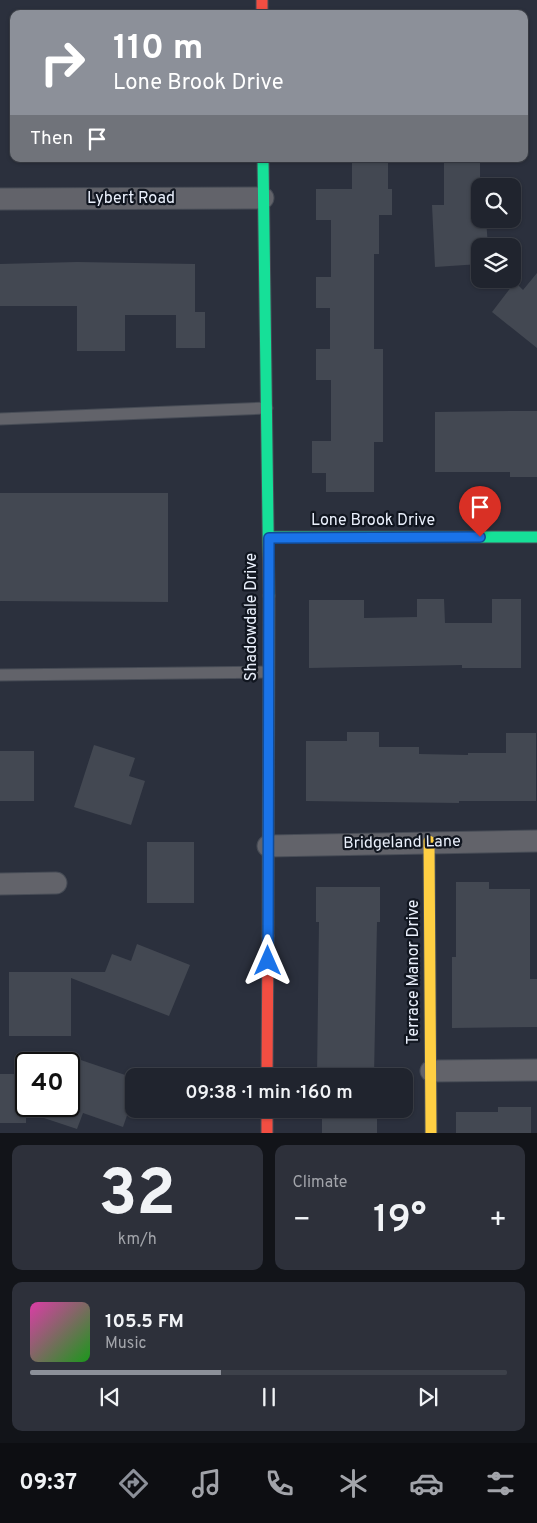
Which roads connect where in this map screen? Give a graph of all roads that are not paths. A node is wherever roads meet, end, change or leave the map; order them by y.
1 (263, 162) edge
2 (263, 198) junction
3 (0, 199) edge
4 (267, 408) junction
5 (0, 419) edge
6 (537, 537) edge
7 (269, 538) junction
8 (269, 672) junction
9 (0, 675) edge
10 (429, 841) junction
11 (537, 841) edge
12 (268, 846) junction
13 (56, 883) dead end
14 (0, 884) edge
15 (267, 1068) edge
16 (537, 1070) edge
17 (430, 1071) junction
18 (267, 1118) edge
19 (267, 1133) edge
20 (431, 1133) edge

1 - 2 street, Shadowdale Drive
2 - 3 street, Lybert Road
2 - 4 street, Shadowdale Drive
4 - 5 lane
4 - 7 street, Shadowdale Drive
6 - 7 street, Lone Brook Drive
7 - 8 street, Shadowdale Drive
8 - 9 lane
8 - 12 street, Shadowdale Drive
10 - 11 street, Bridgeland Lane
10 - 12 street, Bridgeland Lane
10 - 17 street, Terrace Manor Drive
12 - 15 street, Shadowdale Drive
13 - 14 street
16 - 17 street
17 - 20 street, Terrace Manor Drive
18 - 19 street

